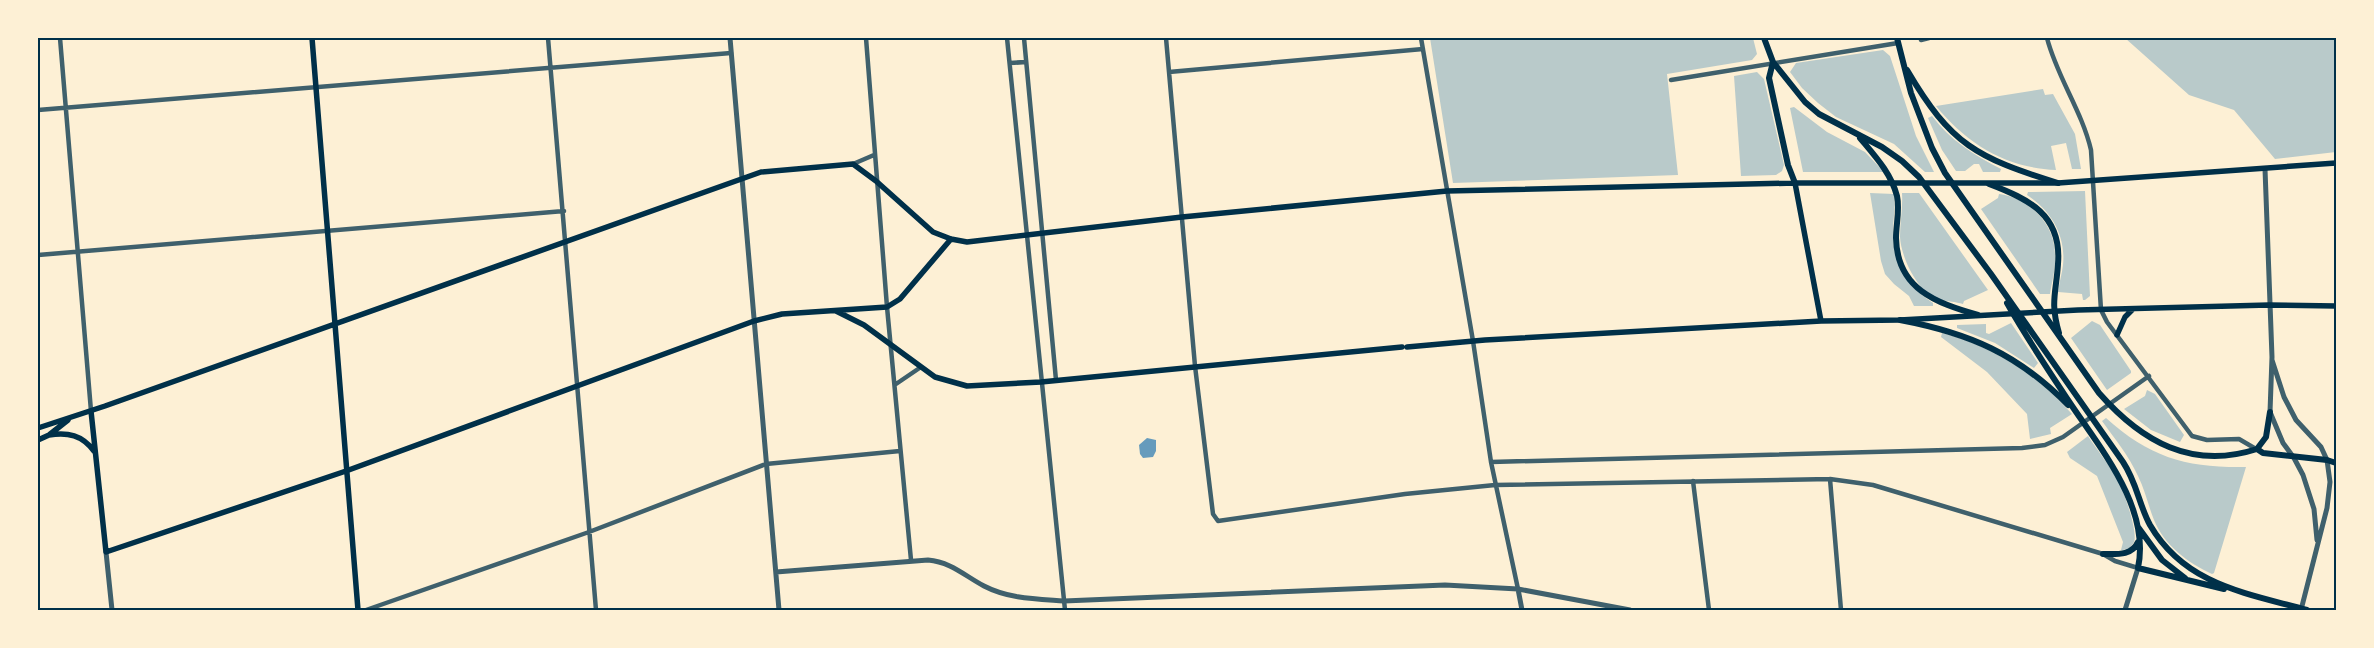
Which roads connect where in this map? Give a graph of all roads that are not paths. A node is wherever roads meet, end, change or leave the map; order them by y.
1 (60, 38) edge
2 (312, 38) edge
3 (548, 38) edge
4 (730, 38) edge
5 (866, 38) edge
6 (1007, 38) edge
7 (1024, 38) edge
8 (1166, 38) edge
9 (1421, 38) edge
10 (1764, 38) edge
11 (1928, 38) edge
12 (2046, 38) edge
13 (1898, 40) edge
14 (1921, 40) dead end
15 (1423, 49) junction
16 (732, 53) junction
17 (1026, 62) junction
18 (1773, 62) junction
19 (1010, 63) junction
20 (1903, 63) junction
21 (550, 68) junction
22 (1169, 72) junction
23 (1671, 80) dead end
24 (315, 86) junction
25 (66, 107) junction
26 (38, 110) edge
27 (1858, 136) junction
28 (874, 155) junction
29 (853, 164) junction
30 (2336, 164) edge
31 (2265, 169) junction
32 (742, 177) junction
33 (876, 181) junction
34 (2094, 182) junction
35 (1795, 183) junction
36 (2058, 183) junction
37 (1986, 184) junction
38 (1447, 191) junction
39 (564, 211) junction
40 (1182, 217) junction
41 (327, 232) junction
42 (1043, 234) junction
43 (1027, 236) junction
44 (950, 239) junction
45 (567, 242) junction
46 (78, 252) junction
47 (38, 255) edge
48 (1991, 274) junction
49 (2269, 305) junction
50 (2336, 306) edge
51 (887, 307) junction
52 (2133, 309) junction
53 (834, 310) junction
54 (2101, 310) junction
55 (1981, 315) junction
56 (1900, 320) junction
57 (754, 321) junction
58 (1821, 321) junction
59 (334, 324) junction
60 (2117, 335) junction
61 (2061, 339) junction
62 (1473, 341) junction
63 (890, 345) junction
64 (2272, 357) junction
65 (1196, 366) junction
66 (921, 367) junction
67 (2149, 376) junction
68 (1056, 380) junction
69 (1041, 382) junction
70 (896, 384) junction
71 (578, 388) junction
72 (91, 411) junction
73 (2270, 412) junction
74 (70, 418) junction
75 (2081, 419) junction
76 (38, 428) edge
77 (49, 435) junction
78 (38, 440) edge
79 (2257, 450) junction
80 (900, 451) junction
81 (95, 453) junction
82 (2294, 458) junction
83 (2326, 460) junction
84 (1491, 462) junction
85 (2336, 463) edge
86 (766, 464) junction
87 (346, 471) junction
88 (1830, 479) junction
89 (1693, 481) junction
90 (1495, 485) junction
91 (2136, 524) junction
92 (589, 532) junction
93 (2317, 540) junction
94 (2139, 541) junction
95 (106, 552) junction
96 (2103, 554) junction
97 (911, 560) junction
98 (2138, 568) junction
99 (776, 572) junction
100 (2190, 581) junction
101 (1518, 589) junction
102 (2235, 591) junction
103 (1064, 601) junction
104 (112, 610) edge
105 (358, 610) edge
106 (366, 610) edge
107 (596, 610) edge
108 (779, 610) edge
109 (1065, 610) edge
110 (1522, 610) edge
111 (1630, 610) edge
112 (1709, 610) edge
113 (1841, 610) edge
114 (2125, 610) edge
115 (2303, 610) edge

1 - 25 street
2 - 24 main road
3 - 21 street
4 - 16 street
5 - 28 street
6 - 19 street
7 - 17 street
8 - 22 street
9 - 15 street
10 - 18 main road
11 - 14 street
12 - 34 street
13 - 18 street
13 - 20 main road
15 - 22 street
15 - 38 street
16 - 21 street
16 - 32 street
17 - 19 street
17 - 42 street
18 - 23 street
18 - 27 main road
18 - 35 main road
19 - 43 street
20 - 36 main road
20 - 61 main road
21 - 24 street
21 - 39 street
22 - 40 street
24 - 25 street
24 - 41 main road
25 - 26 street
25 - 46 street
27 - 48 main road
27 - 55 main road
28 - 29 street
28 - 33 street
29 - 32 main road
29 - 33 main road
30 - 31 main road
31 - 34 main road
31 - 49 street
32 - 45 main road
32 - 57 street
33 - 44 main road
33 - 51 street
34 - 36 main road
34 - 54 street
35 - 37 main road
35 - 38 main road
35 - 58 main road
36 - 37 main road
37 - 61 main road
38 - 40 main road
38 - 62 street
39 - 41 street
39 - 45 street
40 - 42 main road
40 - 65 street
41 - 46 street
41 - 59 main road
42 - 43 main road
42 - 68 street
43 - 44 main road
43 - 69 street
44 - 51 main road
45 - 59 main road
45 - 71 street
46 - 47 street
46 - 72 street
48 - 75 main road
48 - 102 main road
49 - 50 main road
49 - 52 main road
49 - 64 street
51 - 53 main road
51 - 63 street
52 - 54 main road
52 - 60 main road
53 - 57 main road
53 - 63 main road
54 - 55 main road
54 - 60 street
55 - 56 main road
56 - 58 main road
56 - 75 main road
57 - 71 main road
57 - 86 street
58 - 62 main road
59 - 72 main road
59 - 87 main road
60 - 67 street
61 - 79 main road
62 - 65 main road
62 - 84 street
63 - 66 main road
63 - 70 street
64 - 73 street
64 - 83 street
65 - 68 main road
65 - 90 street
66 - 69 main road
66 - 70 street
67 - 79 street
67 - 84 street
68 - 69 main road
69 - 103 street
70 - 80 street
71 - 87 main road
71 - 92 street
72 - 74 main road
72 - 81 main road
73 - 79 main road
73 - 82 street
74 - 76 main road
74 - 77 main road
75 - 91 main road
77 - 78 main road
77 - 81 main road
79 - 82 main road
80 - 86 street
80 - 97 street
81 - 95 main road
82 - 83 main road
82 - 93 street
83 - 85 main road
83 - 93 street
84 - 90 street
86 - 92 street
86 - 99 street
87 - 95 main road
87 - 105 main road
88 - 89 street
88 - 96 street
88 - 113 street
89 - 90 street
89 - 112 street
90 - 101 street
91 - 94 main road
91 - 100 main road
92 - 106 street
92 - 107 street
93 - 115 street
94 - 96 main road
94 - 98 main road
95 - 104 street
96 - 98 street
97 - 99 street
97 - 103 street
98 - 100 main road
98 - 114 street
99 - 108 street
100 - 102 main road
101 - 103 street
101 - 110 street
101 - 111 street
102 - 115 main road
103 - 109 street

